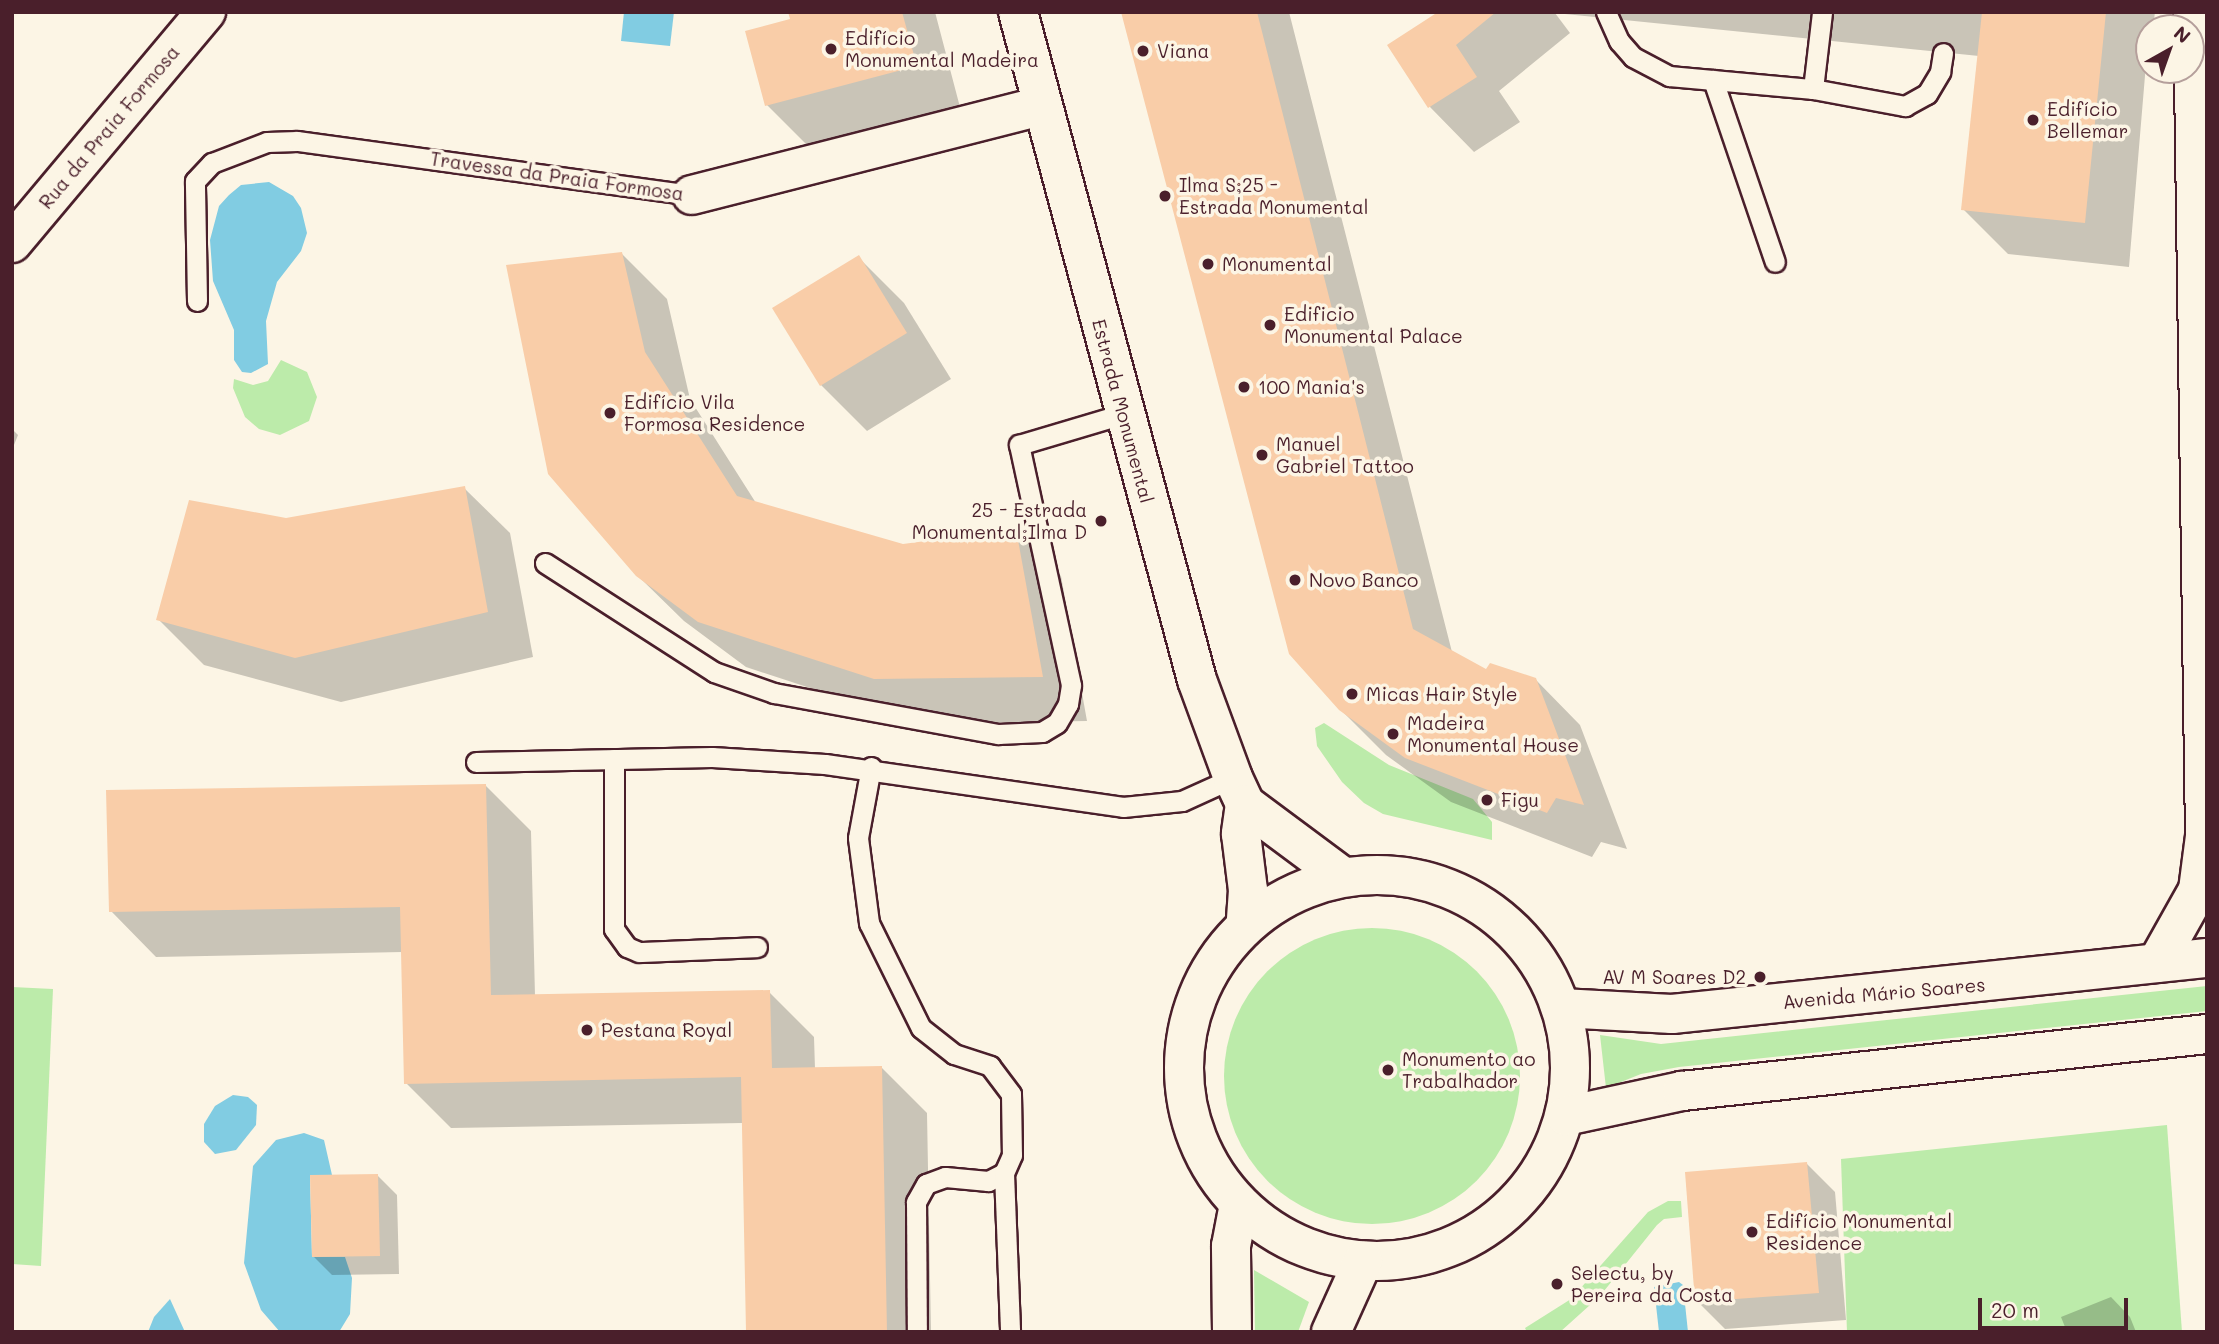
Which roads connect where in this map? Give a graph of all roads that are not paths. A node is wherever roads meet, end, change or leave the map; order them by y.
1 (206, 12) edge
2 (1018, 12) edge
3 (1606, 12) edge
4 (1822, 12) edge
5 (2193, 12) edge
6 (1942, 53) dead end
7 (1713, 80) junction
8 (1813, 89) junction
9 (1041, 106) junction
10 (692, 195) joint
11 (12, 243) edge
12 (1775, 262) dead end
13 (197, 301) dead end
14 (2202, 412) edge
15 (1123, 414) junction
16 (545, 563) dead end
17 (614, 759) junction
18 (475, 762) dead end
19 (871, 767) junction
20 (1239, 791) junction
21 (2206, 838) edge
22 (1342, 876) junction
23 (1246, 922) junction
24 (757, 947) dead end
25 (2207, 958) edge
26 (2157, 963) junction
27 (1561, 1007) junction
28 (2207, 1034) edge
29 (1566, 1116) junction
30 (1004, 1173) junction
31 (1239, 1204) junction
32 (1363, 1261) junction
33 (917, 1332) edge
34 (1010, 1332) edge
35 (1232, 1332) edge
36 (1331, 1332) edge

1 - 11 main road, Rua da Praia Formosa
2 - 9 main road, Estrada Monumental
3 - 7 lane
4 - 8 lane
5 - 14 main road
6 - 8 lane
7 - 8 lane
7 - 12 lane
9 - 10 main road, Travessa da Praia Formosa
9 - 15 main road, Estrada Monumental
10 - 13 lane, Travessa da Praia Formosa
14 - 21 main road
15 - 16 lane
15 - 20 main road, Estrada Monumental
17 - 18 lane
17 - 19 lane
17 - 24 lane
19 - 20 lane
19 - 30 lane
20 - 22 main road
20 - 23 main road, Estrada Monumental
21 - 26 main road
22 - 23 main road
22 - 27 main road
23 - 31 main road
25 - 26 main road, Avenida Mário Soares
26 - 27 main road, Avenida Mário Soares
27 - 29 main road
28 - 29 main road
29 - 32 main road
30 - 33 lane
30 - 34 lane
31 - 32 main road
31 - 35 main road
32 - 36 main road

